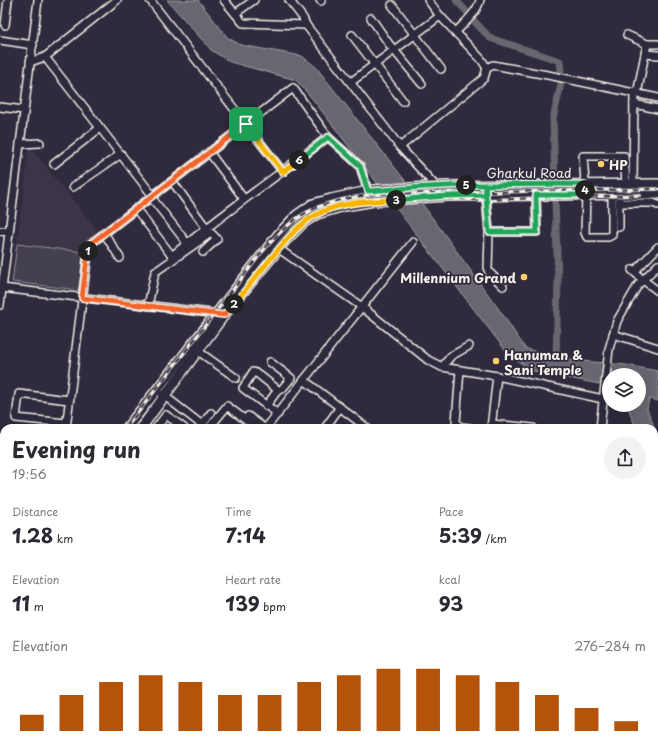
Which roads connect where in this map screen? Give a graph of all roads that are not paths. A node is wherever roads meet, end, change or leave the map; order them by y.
1 (8, 0) edge
2 (38, 0) edge
3 (104, 0) edge
4 (117, 0) edge
5 (150, 0) edge
6 (224, 0) edge
7 (254, 0) edge
8 (289, 0) edge
9 (428, 0) edge
10 (480, 0) edge
11 (392, 5) dead end
12 (109, 6) junction
13 (236, 13) junction
14 (440, 16) junction
15 (371, 18) dead end
16 (5, 25) dead end
17 (306, 25) junction
18 (455, 33) junction
19 (415, 34) junction
20 (352, 35) dead end
21 (627, 35) dead end
22 (0, 40) edge
23 (33, 44) junction
24 (647, 44) junction
25 (658, 44) edge
26 (394, 50) junction
27 (645, 54) junction
28 (658, 55) edge
29 (45, 57) junction
30 (30, 62) junction
31 (375, 64) junction
32 (487, 68) junction
33 (441, 69) dead end
34 (351, 82) junction
35 (422, 84) dead end
36 (635, 94) junction
37 (658, 98) edge
38 (403, 101) dead end
39 (634, 104) junction
40 (0, 107) edge
41 (658, 109) edge
42 (24, 110) junction
43 (246, 124) junction
44 (100, 128) junction
45 (328, 137) junction
46 (40, 143) dead end
47 (20, 144) junction
48 (400, 147) junction
49 (210, 152) junction
50 (121, 154) junction
51 (54, 164) dead end
52 (283, 172) junction
53 (172, 181) junction
54 (584, 184) junction
55 (629, 184) junction
56 (658, 184) edge
57 (430, 185) junction
58 (485, 185) junction
59 (72, 187) dead end
60 (370, 190) junction
61 (658, 194) edge
62 (486, 195) junction
63 (536, 195) junction
64 (586, 195) junction
65 (152, 196) junction
66 (616, 197) junction
67 (244, 199) junction
68 (372, 201) junction
69 (658, 205) edge
70 (136, 209) junction
71 (619, 227) dead end
72 (207, 229) junction
73 (0, 231) edge
74 (9, 232) junction
75 (489, 232) junction
76 (104, 234) junction
77 (413, 242) dead end
78 (187, 243) junction
79 (658, 247) edge
80 (279, 249) junction
81 (203, 252) dead end
82 (120, 258) dead end
83 (658, 265) edge
84 (643, 280) junction
85 (503, 286) dead end
86 (2, 288) junction
87 (658, 291) edge
88 (82, 298) junction
89 (0, 305) edge
90 (148, 306) junction
91 (362, 307) junction
92 (220, 314) junction
93 (613, 334) junction
94 (469, 346) dead end
95 (658, 348) edge
96 (198, 351) junction
97 (270, 362) dead end
98 (442, 367) junction
99 (606, 368) edge
100 (460, 370) junction
101 (260, 372) dead end
102 (497, 376) junction
103 (236, 378) dead end
104 (304, 380) junction
105 (282, 389) junction
106 (157, 390) junction
107 (243, 391) dead end
108 (165, 396) junction
109 (292, 396) junction
110 (602, 399) edge
111 (69, 400) junction
112 (234, 406) dead end
113 (266, 406) junction
114 (340, 407) junction
115 (602, 409) edge
116 (211, 413) dead end
117 (277, 415) junction
118 (54, 424) edge
119 (66, 424) edge
120 (130, 424) edge
121 (144, 424) edge
122 (159, 424) edge
123 (178, 424) edge
124 (202, 424) edge
125 (207, 424) edge
126 (209, 424) edge
127 (251, 424) edge
128 (259, 424) edge
129 (269, 424) edge
130 (328, 424) edge
131 (362, 424) edge
132 (458, 424) edge
133 (492, 424) edge
134 (600, 424) edge

1 - 16 street
2 - 23 street
3 - 12 street
4 - 12 street
5 - 43 street
6 - 13 street
7 - 13 street
8 - 17 street
9 - 14 street
10 - 18 street
11 - 19 street
12 - 29 street
13 - 17 street
14 - 18 street
14 - 19 street
15 - 26 street
17 - 34 street
18 - 32 street
19 - 26 street
19 - 33 street
20 - 31 street
21 - 24 street
22 - 23 street
23 - 30 street
24 - 25 street
24 - 27 street
26 - 31 street
26 - 35 street
27 - 28 street
27 - 36 street
29 - 30 street
29 - 44 street
30 - 42 street
31 - 34 street
31 - 38 street
32 - 36 street
32 - 48 street
34 - 48 street
36 - 37 street
36 - 39 street
39 - 41 street
39 - 55 street
40 - 42 street
42 - 47 street
43 - 45 street
43 - 49 street
43 - 52 street
44 - 50 street
44 - 51 street
45 - 52 street
45 - 60 street
46 - 47 street
47 - 74 street
48 - 57 street
49 - 53 street
49 - 67 street
50 - 59 street
50 - 65 street
52 - 67 street
53 - 65 street
53 - 72 street
54 - 55 main road, Gharkul Road
54 - 55 street
54 - 58 main road, Gharkul Road
54 - 64 street
55 - 56 main road, Gharkul Road
57 - 58 main road, Gharkul Road
57 - 60 main road, Gharkul Road
58 - 62 street
60 - 68 street
60 - 92 main road, Gharkul Road
61 - 66 main road, Gharkul Road
62 - 63 main road, Gharkul Road
62 - 68 main road, Gharkul Road
62 - 75 street
63 - 64 main road, Gharkul Road
63 - 75 street
64 - 66 main road, Gharkul Road
64 - 66 street
65 - 70 street
65 - 78 street
66 - 69 street
66 - 71 street
67 - 72 street
68 - 80 main road, Gharkul Road
70 - 76 street
70 - 78 street
72 - 78 street
73 - 74 street
74 - 86 street
75 - 85 street
76 - 82 street
76 - 88 street
77 - 91 street
79 - 84 street
80 - 91 street
80 - 92 main road, Gharkul Road
81 - 90 street
83 - 84 street
84 - 87 street
84 - 93 street
86 - 88 street
86 - 89 street
88 - 90 street
88 - 111 street
90 - 92 street
91 - 98 street
91 - 104 street
92 - 96 main road
92 - 106 main road
93 - 95 street
93 - 99 street
94 - 98 street
96 - 103 street
96 - 108 main road
97 - 105 street
98 - 100 street
100 - 102 street
100 - 132 street
101 - 105 street
102 - 110 street
102 - 133 street
104 - 109 street
104 - 114 street
105 - 109 street
106 - 108 street
106 - 120 main road
107 - 117 street
108 - 121 main road
108 - 124 street
109 - 117 street
111 - 118 street
111 - 119 street
112 - 128 street
113 - 113 street
113 - 117 street
114 - 130 street
114 - 131 street
115 - 134 street
116 - 125 street
117 - 129 street
122 - 123 street
126 - 127 street

